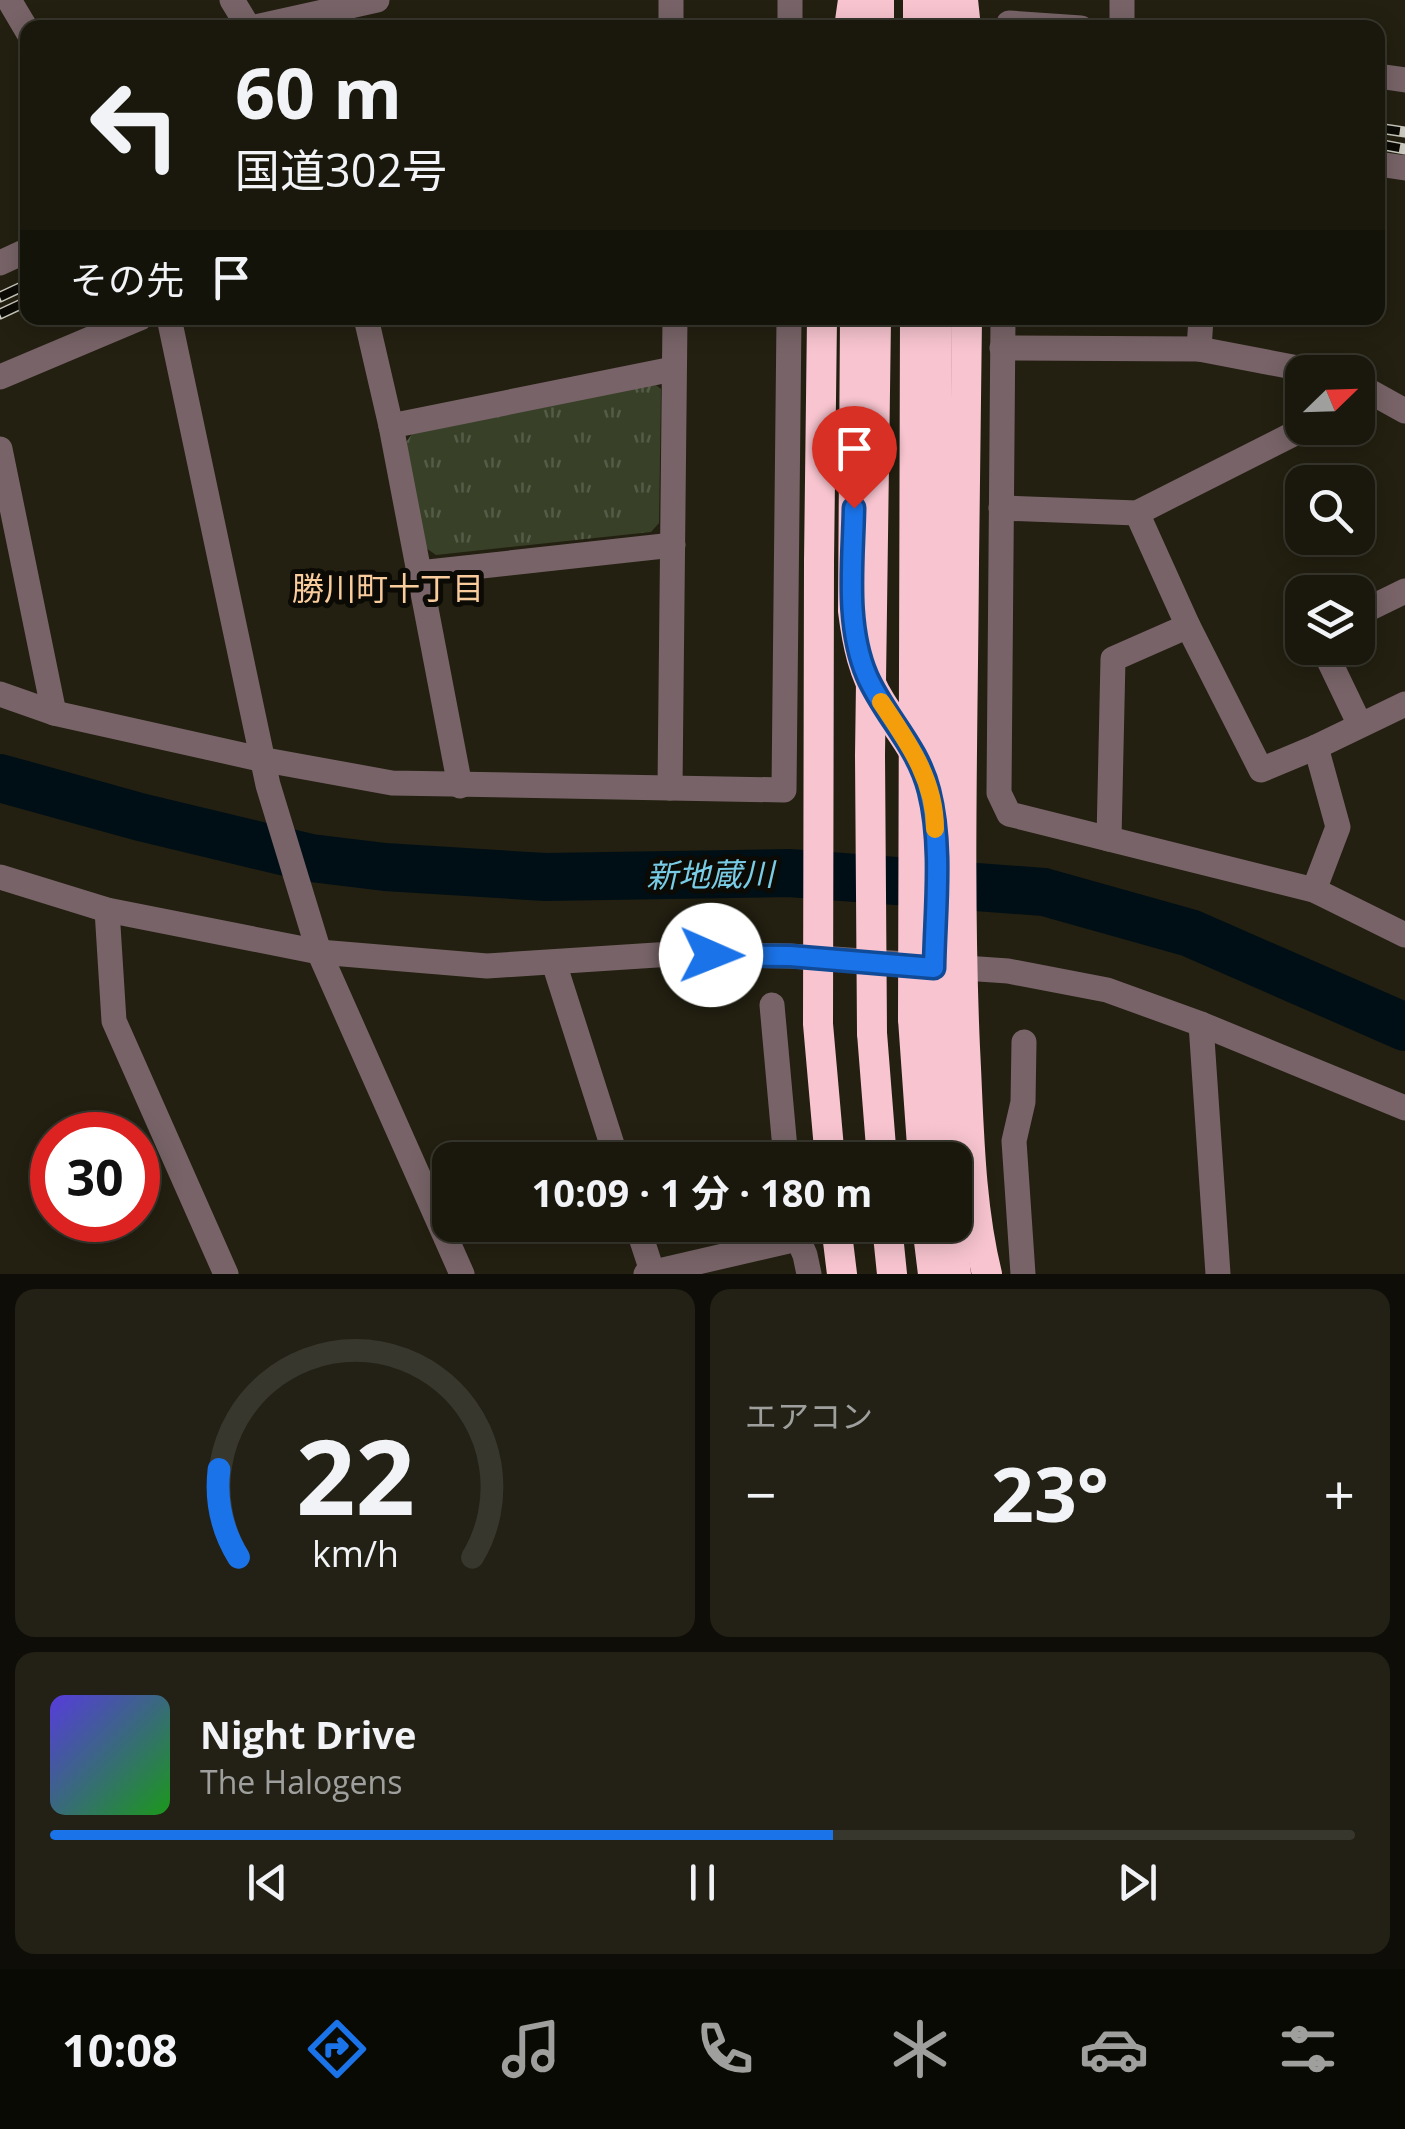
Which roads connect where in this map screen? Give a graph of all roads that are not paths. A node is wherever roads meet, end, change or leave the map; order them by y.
1 (377, 0) edge
2 (286, 20) edge
3 (123, 325) edge
4 (170, 325) edge
5 (368, 325) edge
6 (674, 325) edge
7 (789, 325) edge
8 (822, 325) edge
9 (855, 325) edge
10 (876, 325) edge
11 (915, 325) edge
12 (937, 325) edge
13 (967, 325) edge
14 (1003, 325) edge
15 (1200, 325) edge
16 (1002, 348) junction
17 (1199, 349) junction
18 (1285, 366) edge
19 (674, 370) junction
20 (0, 377) edge
21 (1375, 394) edge
22 (1405, 411) edge
23 (391, 426) junction
24 (1285, 438) edge
25 (0, 449) edge
26 (1001, 508) junction
27 (1137, 512) junction
28 (673, 545) junction
29 (420, 573) junction
30 (1405, 591) edge
31 (1375, 606) edge
32 (1000, 623) junction
33 (1188, 626) junction
34 (786, 629) junction
35 (1331, 665) edge
36 (815, 670) dead end
37 (0, 694) edge
38 (934, 702) junction
39 (1405, 704) edge
40 (54, 712) junction
41 (1360, 726) junction
42 (1316, 747) junction
43 (260, 759) junction
44 (460, 786) junction
45 (670, 788) junction
46 (935, 818) junction
47 (1109, 840) junction
48 (0, 877) edge
49 (1314, 890) junction
50 (106, 910) junction
51 (1405, 935) edge
52 (319, 952) junction
53 (934, 956) junction
54 (554, 964) junction
55 (772, 1006) dead end
56 (1202, 1024) junction
57 (1024, 1042) dead end
58 (1405, 1108) edge
59 (610, 1142) edge
60 (784, 1142) edge
61 (828, 1142) edge
62 (881, 1142) edge
63 (922, 1142) edge
64 (943, 1142) edge
65 (642, 1242) edge
66 (758, 1242) edge
67 (800, 1242) edge
68 (838, 1242) edge
69 (889, 1242) edge
70 (939, 1242) edge
71 (953, 1263) edge
72 (649, 1272) edge
73 (226, 1274) edge
74 (462, 1274) edge
75 (809, 1274) edge
76 (842, 1274) edge
77 (892, 1274) edge
78 (986, 1274) edge
79 (1023, 1274) edge
80 (1218, 1274) edge

1 - 2 street
3 - 20 street
4 - 43 street
5 - 23 street
6 - 19 street
7 - 34 street
8 - 61 highway, bridge
9 - 46 highway
10 - 62 highway, bridge
11 - 63 highway, bridge
12 - 38 highway
13 - 78 highway, bridge
14 - 16 street
15 - 17 street
16 - 17 street
16 - 26 street
17 - 18 street
19 - 23 street
19 - 28 street
21 - 22 street
23 - 29 street
24 - 27 street
25 - 40 street
26 - 27 street
26 - 32 street
27 - 33 street
28 - 29 street
28 - 45 street
29 - 44 street
30 - 31 street
32 - 38 street
32 - 47 street
33 - 42 street
33 - 47 street
34 - 36 street
34 - 45 street
35 - 41 street
37 - 40 street
38 - 46 highway
39 - 41 street
40 - 43 street
41 - 42 street
42 - 49 street
43 - 44 street
43 - 52 street
44 - 45 street
46 - 53 highway
47 - 49 street
48 - 50 street
49 - 51 street
50 - 52 street
50 - 73 street
52 - 54 street
52 - 74 street
53 - 54 street
53 - 56 street
53 - 64 highway
54 - 59 street
55 - 60 street
56 - 58 street
56 - 80 street
57 - 79 street
65 - 72 street
66 - 72 street
67 - 75 street
68 - 76 highway
69 - 77 highway
70 - 71 highway

